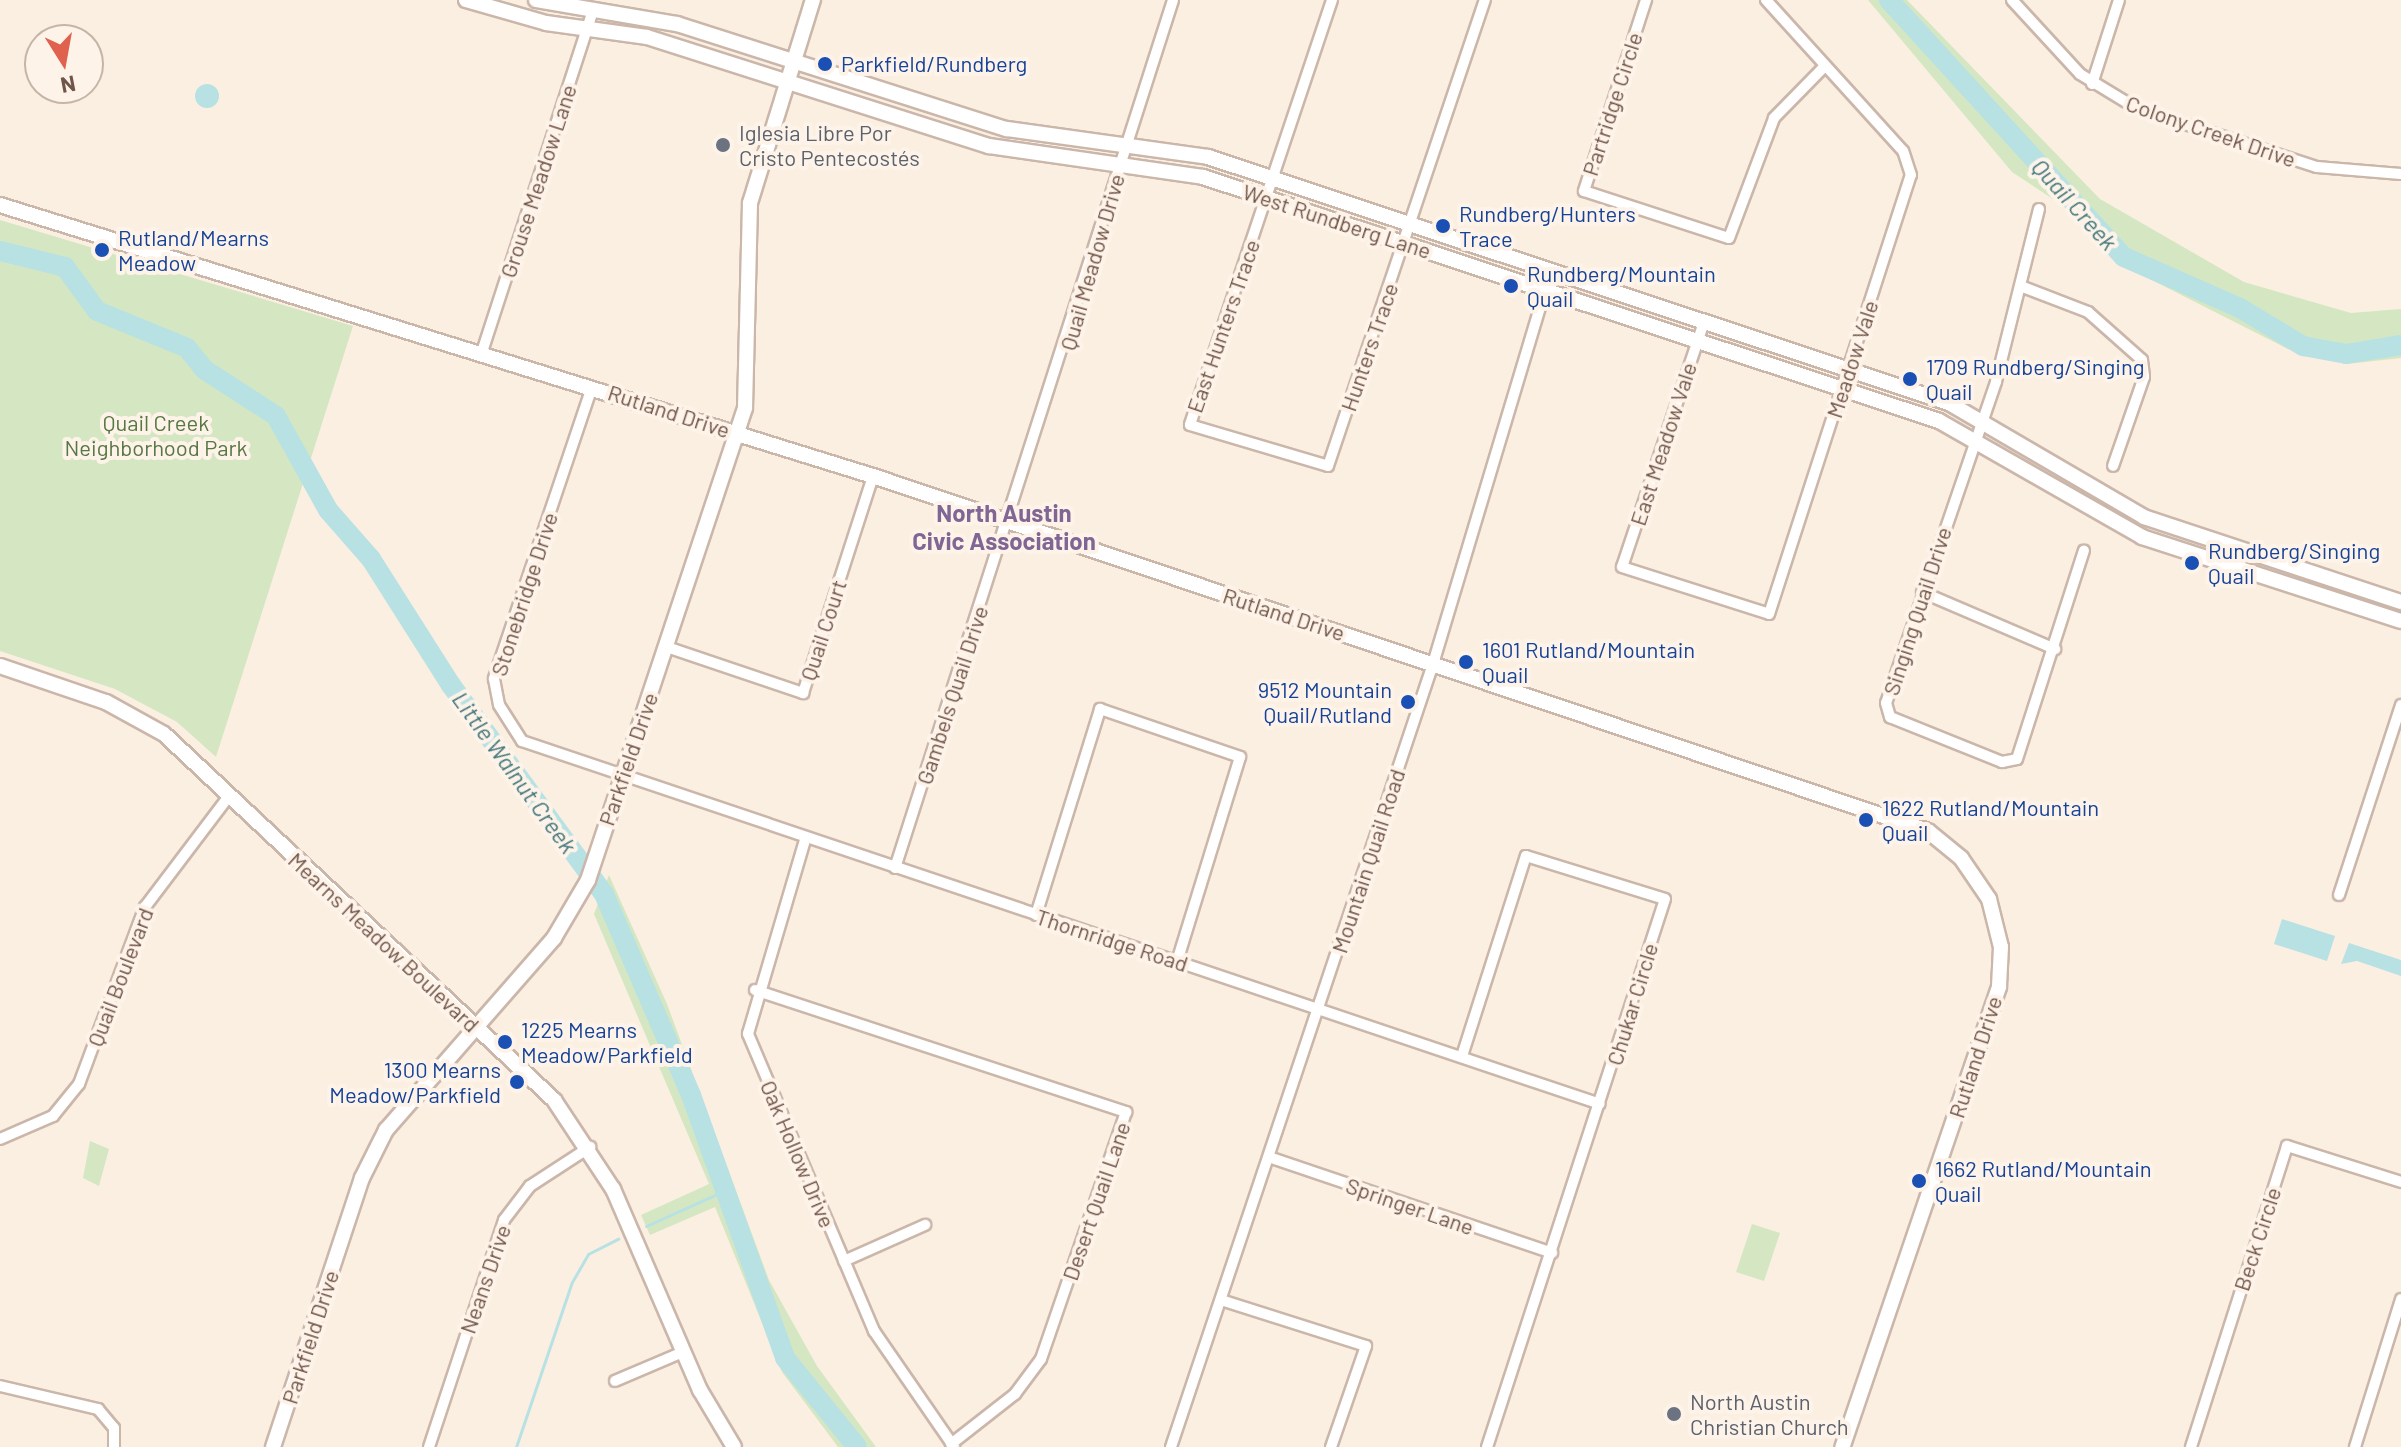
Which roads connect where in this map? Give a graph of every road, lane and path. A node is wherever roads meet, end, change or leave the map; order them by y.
1 (466, 0) edge
2 (536, 0) edge
3 (813, 0) edge
4 (1173, 0) edge
5 (1332, 0) edge
6 (1485, 0) edge
7 (1646, 0) edge
8 (1766, 0) edge
9 (2012, 0) edge
10 (2119, 0) edge
11 (593, 10) junction
12 (587, 29) junction
13 (792, 62) junction
14 (1825, 66) junction
15 (786, 81) junction
16 (2092, 84) junction
17 (978, 121) junction
18 (972, 141) junction
19 (1128, 141) junction
20 (1122, 160) junction
21 (2401, 174) edge
22 (1272, 179) junction
23 (1266, 198) junction
24 (0, 205) edge
25 (2039, 209) dead end
26 (1410, 224) junction
27 (1404, 243) junction
28 (1551, 271) junction
29 (2023, 287) junction
30 (1545, 290) junction
31 (1704, 322) junction
32 (1697, 341) junction
33 (482, 352) junction
34 (1848, 369) junction
35 (592, 387) junction
36 (1843, 388) junction
37 (1982, 418) junction
38 (1190, 425) joint
39 (737, 432) junction
40 (1974, 436) junction
41 (2113, 466) dead end
42 (873, 476) junction
43 (1010, 523) junction
44 (2175, 528) junction
45 (2169, 546) junction
46 (2084, 550) dead end
47 (1622, 567) joint
48 (1922, 592) junction
49 (2401, 602) edge
50 (2401, 621) edge
51 (667, 647) junction
52 (2055, 649) junction
53 (1433, 664) junction
54 (0, 666) edge
55 (2401, 705) edge
56 (622, 779) junction
57 (229, 796) junction
58 (805, 840) junction
59 (895, 868) junction
60 (2339, 895) dead end
61 (1036, 915) junction
62 (1177, 962) junction
63 (755, 990) junction
64 (1318, 1009) junction
65 (476, 1028) junction
66 (1462, 1056) junction
67 (1600, 1104) junction
68 (0, 1139) edge
69 (590, 1147) junction
70 (1269, 1157) junction
71 (2401, 1182) edge
72 (925, 1225) dead end
73 (1552, 1253) junction
74 (844, 1261) junction
75 (2401, 1299) edge
76 (1221, 1300) junction
77 (683, 1352) junction
78 (615, 1381) dead end
79 (0, 1386) edge
80 (952, 1445) edge
81 (114, 1447) edge
82 (273, 1447) edge
83 (429, 1447) edge
84 (734, 1447) edge
85 (1171, 1447) edge
86 (1331, 1447) edge
87 (1487, 1447) edge
88 (1842, 1447) edge
89 (2191, 1447) edge
90 (2355, 1447) edge

1 - 12 street, West Rundberg Lane
2 - 11 street, West Rundberg Lane
3 - 13 street, Parkfield Drive
4 - 19 street, Quail Meadow Drive
5 - 22 street, East Hunters Trace
6 - 26 street, Hunters Trace
7 - 14 street, Partridge Circle
8 - 14 street, Meadow Vale
9 - 16 street, Colony Creek Drive
10 - 16 street
11 - 12 street, Grouse Meadow Lane
11 - 13 street, West Rundberg Lane
12 - 15 street, West Rundberg Lane
12 - 33 street, Grouse Meadow Lane
13 - 15 street, Parkfield Drive
13 - 17 street, West Rundberg Lane
14 - 34 street, Meadow Vale
15 - 18 street, West Rundberg Lane
15 - 39 street, Parkfield Drive
16 - 21 street, Colony Creek Drive
17 - 18 street
17 - 19 street, West Rundberg Lane
18 - 20 street, West Rundberg Lane
19 - 20 street, Quail Meadow Drive
19 - 22 street, West Rundberg Lane
20 - 23 street, West Rundberg Lane
20 - 43 street, Quail Meadow Drive
22 - 23 street, East Hunters Trace
22 - 26 street, West Rundberg Lane
23 - 27 street, West Rundberg Lane
23 - 38 street, East Hunters Trace
24 - 33 street, Rutland Drive
25 - 29 street, Singing Quail Drive
26 - 27 street, Hunters Trace
26 - 28 street, West Rundberg Lane
27 - 30 street, West Rundberg Lane
27 - 38 street, Hunters Trace
28 - 30 street, Mountain Quail Road
28 - 31 street, West Rundberg Lane
29 - 37 street, Singing Quail Drive
29 - 41 street
30 - 32 street, West Rundberg Lane
30 - 53 street, Mountain Quail Road
31 - 32 street, East Meadow Vale
31 - 34 street, West Rundberg Lane
32 - 36 street, West Rundberg Lane
32 - 47 street, East Meadow Vale
33 - 35 street, Rutland Drive
34 - 36 street, Meadow Vale
34 - 37 street, West Rundberg Lane
35 - 39 street, Rutland Drive
35 - 56 street, Stonebridge Drive
36 - 40 street, West Rundberg Lane
36 - 47 street, Meadow Vale
37 - 40 street, Singing Quail Drive
37 - 44 street, West Rundberg Lane
39 - 42 street, Rutland Drive
39 - 51 street, Parkfield Drive
40 - 45 street, West Rundberg Lane
40 - 48 street, Singing Quail Drive
42 - 43 street, Rutland Drive
42 - 51 street, Quail Court
43 - 53 street, Rutland Drive
43 - 59 street, Gambels Quail Drive
44 - 45 street
44 - 49 street, West Rundberg Lane
45 - 50 street, West Rundberg Lane
46 - 52 street, Singing Quail Drive
48 - 52 street
48 - 52 street, Singing Quail Drive
51 - 56 street, Parkfield Drive
53 - 64 street, Mountain Quail Road
53 - 88 street, Rutland Drive
54 - 57 street, Mearns Meadow Boulevard
55 - 60 street
56 - 58 street, Thornridge Road
56 - 65 street, Parkfield Drive
57 - 65 street, Mearns Meadow Boulevard
57 - 68 street, Quail Boulevard
58 - 59 street, Thornridge Road
58 - 63 street, Oak Hollow Drive
59 - 61 street, Thornridge Road
61 - 62 street, Thornridge Road
61 - 62 street
62 - 64 street, Thornridge Road
63 - 74 street, Oak Hollow Drive
63 - 80 street, Desert Quail Lane
64 - 66 street, Thornridge Road
64 - 70 street, Mountain Quail Road
65 - 69 street, Mearns Meadow Boulevard
65 - 82 street, Parkfield Drive
66 - 67 street, Thornridge Road
66 - 67 street, Chukar Circle
67 - 73 street, Chukar Circle
69 - 77 street, Mearns Meadow Boulevard
69 - 83 street, Neans Drive
70 - 73 street, Springer Lane
70 - 76 street, Mountain Quail Road
71 - 89 street, Beck Circle
72 - 74 street
73 - 87 street, Chukar Circle
74 - 80 street, Oak Hollow Drive
75 - 90 street
76 - 85 street, Mountain Quail Road
76 - 86 street
77 - 78 street
77 - 84 street, Mearns Meadow Boulevard
79 - 81 street

